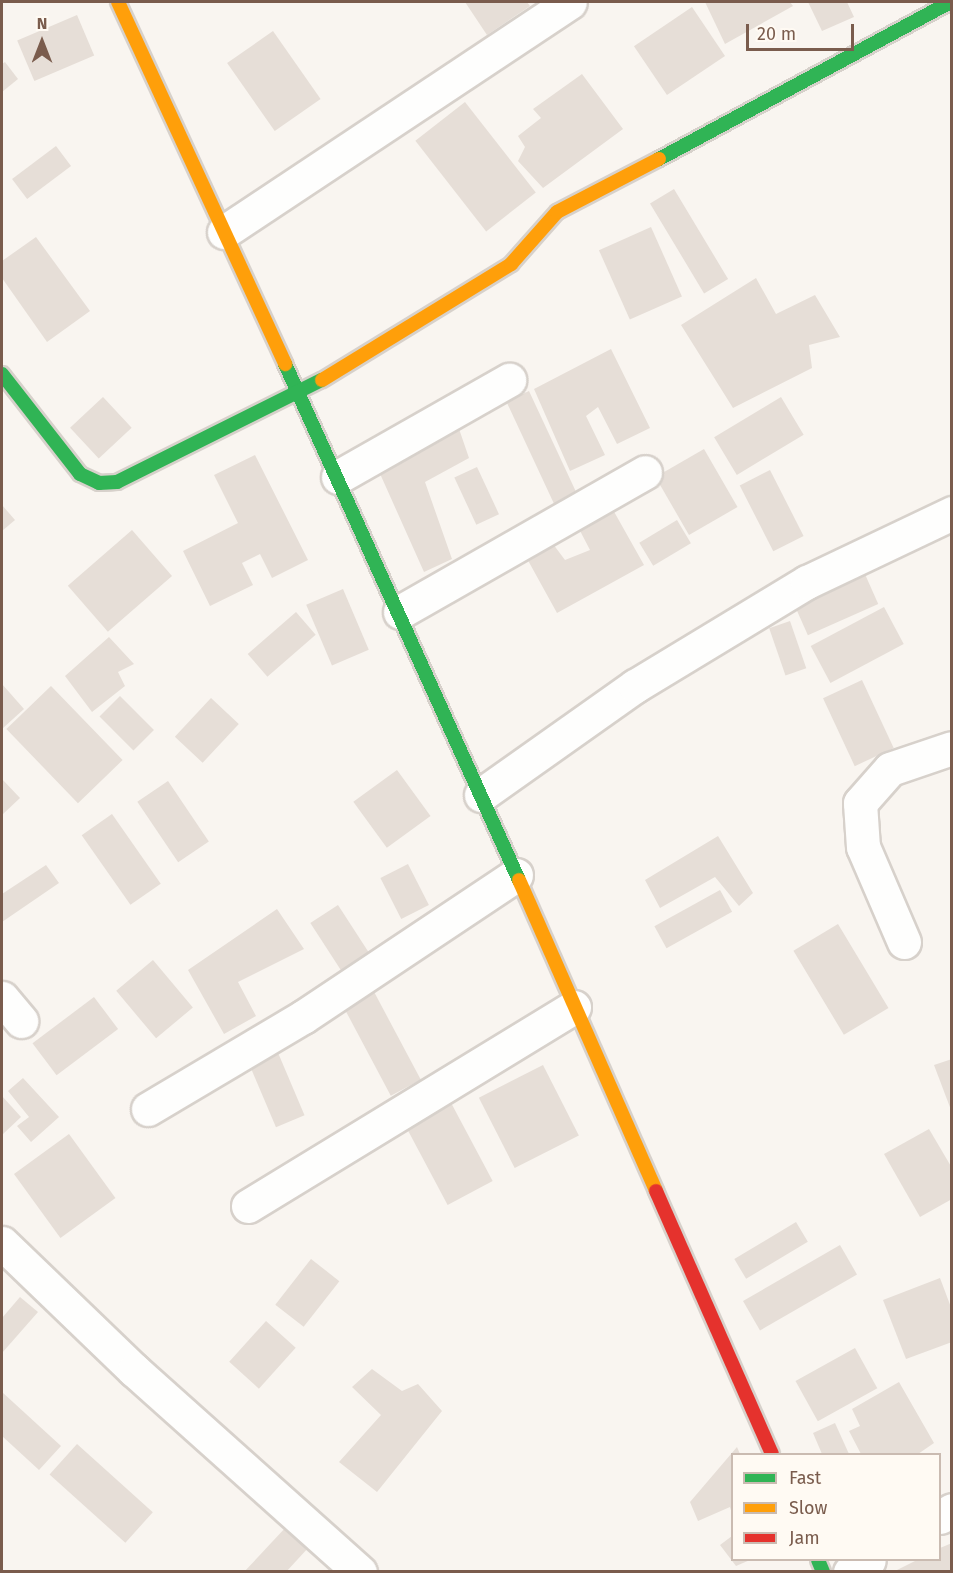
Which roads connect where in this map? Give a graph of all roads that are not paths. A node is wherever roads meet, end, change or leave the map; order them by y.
1 (118, 2) edge
2 (570, 2) edge
3 (951, 2) edge
4 (224, 232) junction
5 (2, 374) edge
6 (509, 380) dead end
7 (299, 394) junction
8 (645, 472) dead end
9 (338, 477) junction
10 (951, 513) edge
11 (400, 612) junction
12 (951, 748) edge
13 (481, 795) junction
14 (516, 875) junction
15 (904, 942) dead end
16 (574, 1007) junction
17 (148, 1110) dead end
18 (248, 1206) dead end
19 (2, 1243) edge
20 (771, 1453) edge
21 (867, 1561) edge
22 (360, 1572) edge
23 (850, 1572) edge

1 - 4 street
2 - 4 street
3 - 7 street
4 - 7 street
5 - 7 street
6 - 9 street
7 - 9 street
8 - 11 street
9 - 11 street
10 - 13 street
11 - 13 street
12 - 15 street
13 - 14 street
14 - 16 street
14 - 17 street
16 - 18 street
16 - 20 street
19 - 22 street
21 - 23 street

